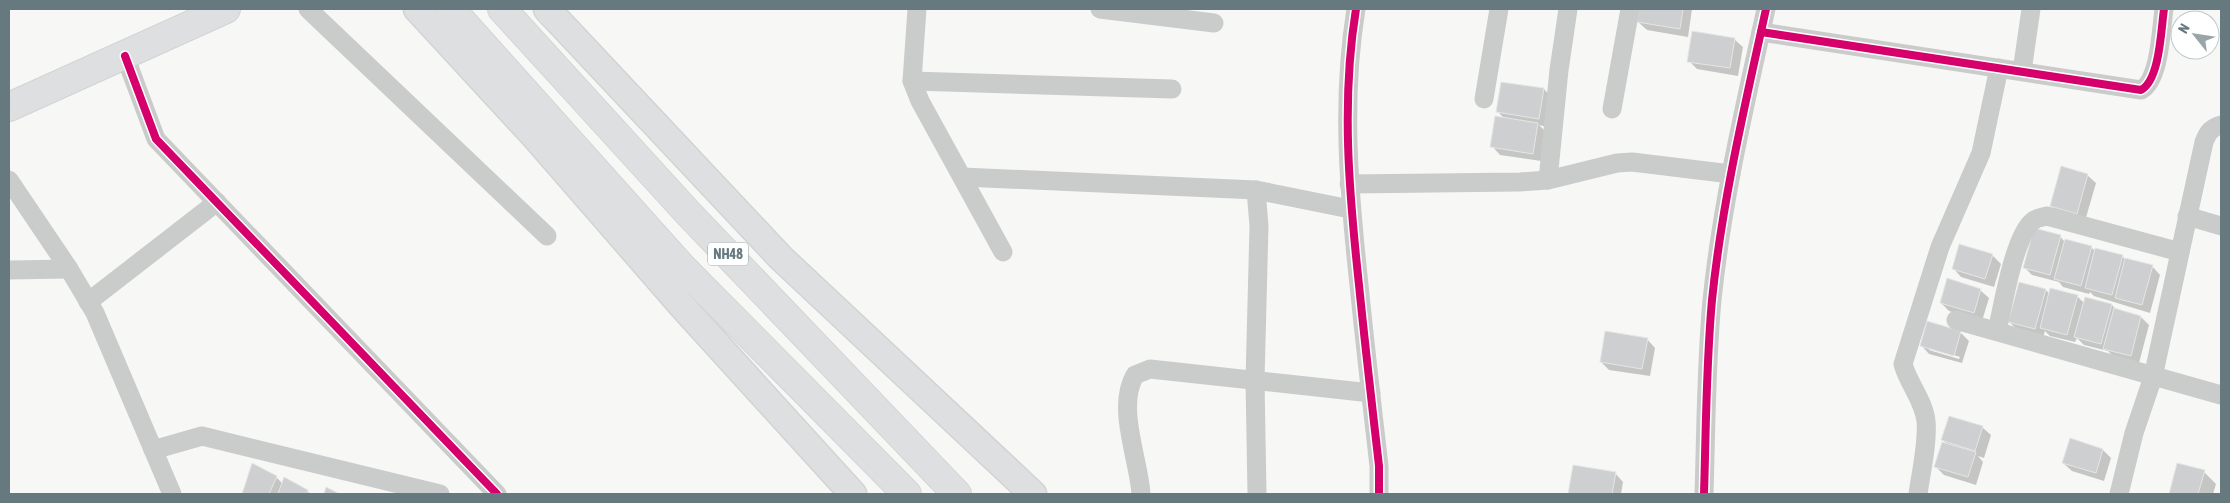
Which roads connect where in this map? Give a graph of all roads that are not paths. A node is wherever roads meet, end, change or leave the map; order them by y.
1 (226, 9) edge
2 (308, 9) edge
3 (417, 9) edge
4 (451, 9) edge
5 (502, 9) edge
6 (916, 9) edge
7 (1100, 9) edge
8 (1356, 9) edge
9 (1500, 9) edge
10 (1568, 9) edge
11 (1630, 9) edge
12 (1766, 9) edge
13 (2031, 9) edge
14 (2164, 9) edge
15 (550, 11) edge
16 (1214, 23) dead end
17 (1761, 32) junction
18 (125, 56) junction
19 (1999, 68) junction
20 (2022, 71) junction
21 (912, 81) junction
22 (1172, 89) dead end
23 (1484, 99) dead end
24 (9, 108) edge
25 (1612, 109) dead end
26 (2221, 125) edge
27 (1731, 174) junction
28 (963, 177) junction
29 (9, 180) edge
30 (1548, 180) junction
31 (1349, 184) junction
32 (1256, 190) junction
33 (217, 202) junction
34 (1350, 209) junction
35 (2188, 216) junction
36 (2221, 226) edge
37 (547, 236) dead end
38 (1003, 252) dead end
39 (2180, 252) junction
40 (69, 269) junction
41 (9, 270) edge
42 (88, 302) junction
43 (1956, 320) dead end
44 (1997, 332) junction
45 (2153, 377) junction
46 (1255, 380) junction
47 (1371, 392) junction
48 (2221, 395) edge
49 (153, 450) junction
50 (172, 494) edge
51 (440, 494) edge
52 (497, 494) edge
53 (853, 494) edge
54 (907, 494) edge
55 (958, 494) edge
56 (1033, 494) edge
57 (1141, 494) edge
58 (1257, 494) edge
59 (1379, 494) edge
60 (1704, 494) edge
61 (1918, 494) edge
62 (2119, 494) edge

1 - 18 main road
2 - 37 street
3 - 53 main road
4 - 54 main road, NH48
5 - 55 main road, NH48
6 - 21 street
7 - 16 street
8 - 31 street
9 - 23 street
10 - 30 street
11 - 25 street
12 - 17 street
13 - 20 street
14 - 20 street
15 - 56 main road
17 - 19 street
17 - 27 street
18 - 24 main road
18 - 33 street
19 - 20 street
19 - 61 street
21 - 22 street
21 - 28 street
26 - 35 street
27 - 30 street
27 - 60 street
28 - 32 street
28 - 38 street
29 - 40 street
30 - 31 street
31 - 34 street
32 - 34 street
32 - 46 street
33 - 42 street
33 - 52 street
34 - 47 street
35 - 36 street
35 - 39 street
39 - 44 street
39 - 45 street
40 - 41 street
40 - 42 street
42 - 49 street
43 - 44 street
44 - 45 street
45 - 48 street
45 - 62 street
46 - 47 street
46 - 57 street
46 - 58 street
47 - 59 street
49 - 50 street
49 - 51 street

